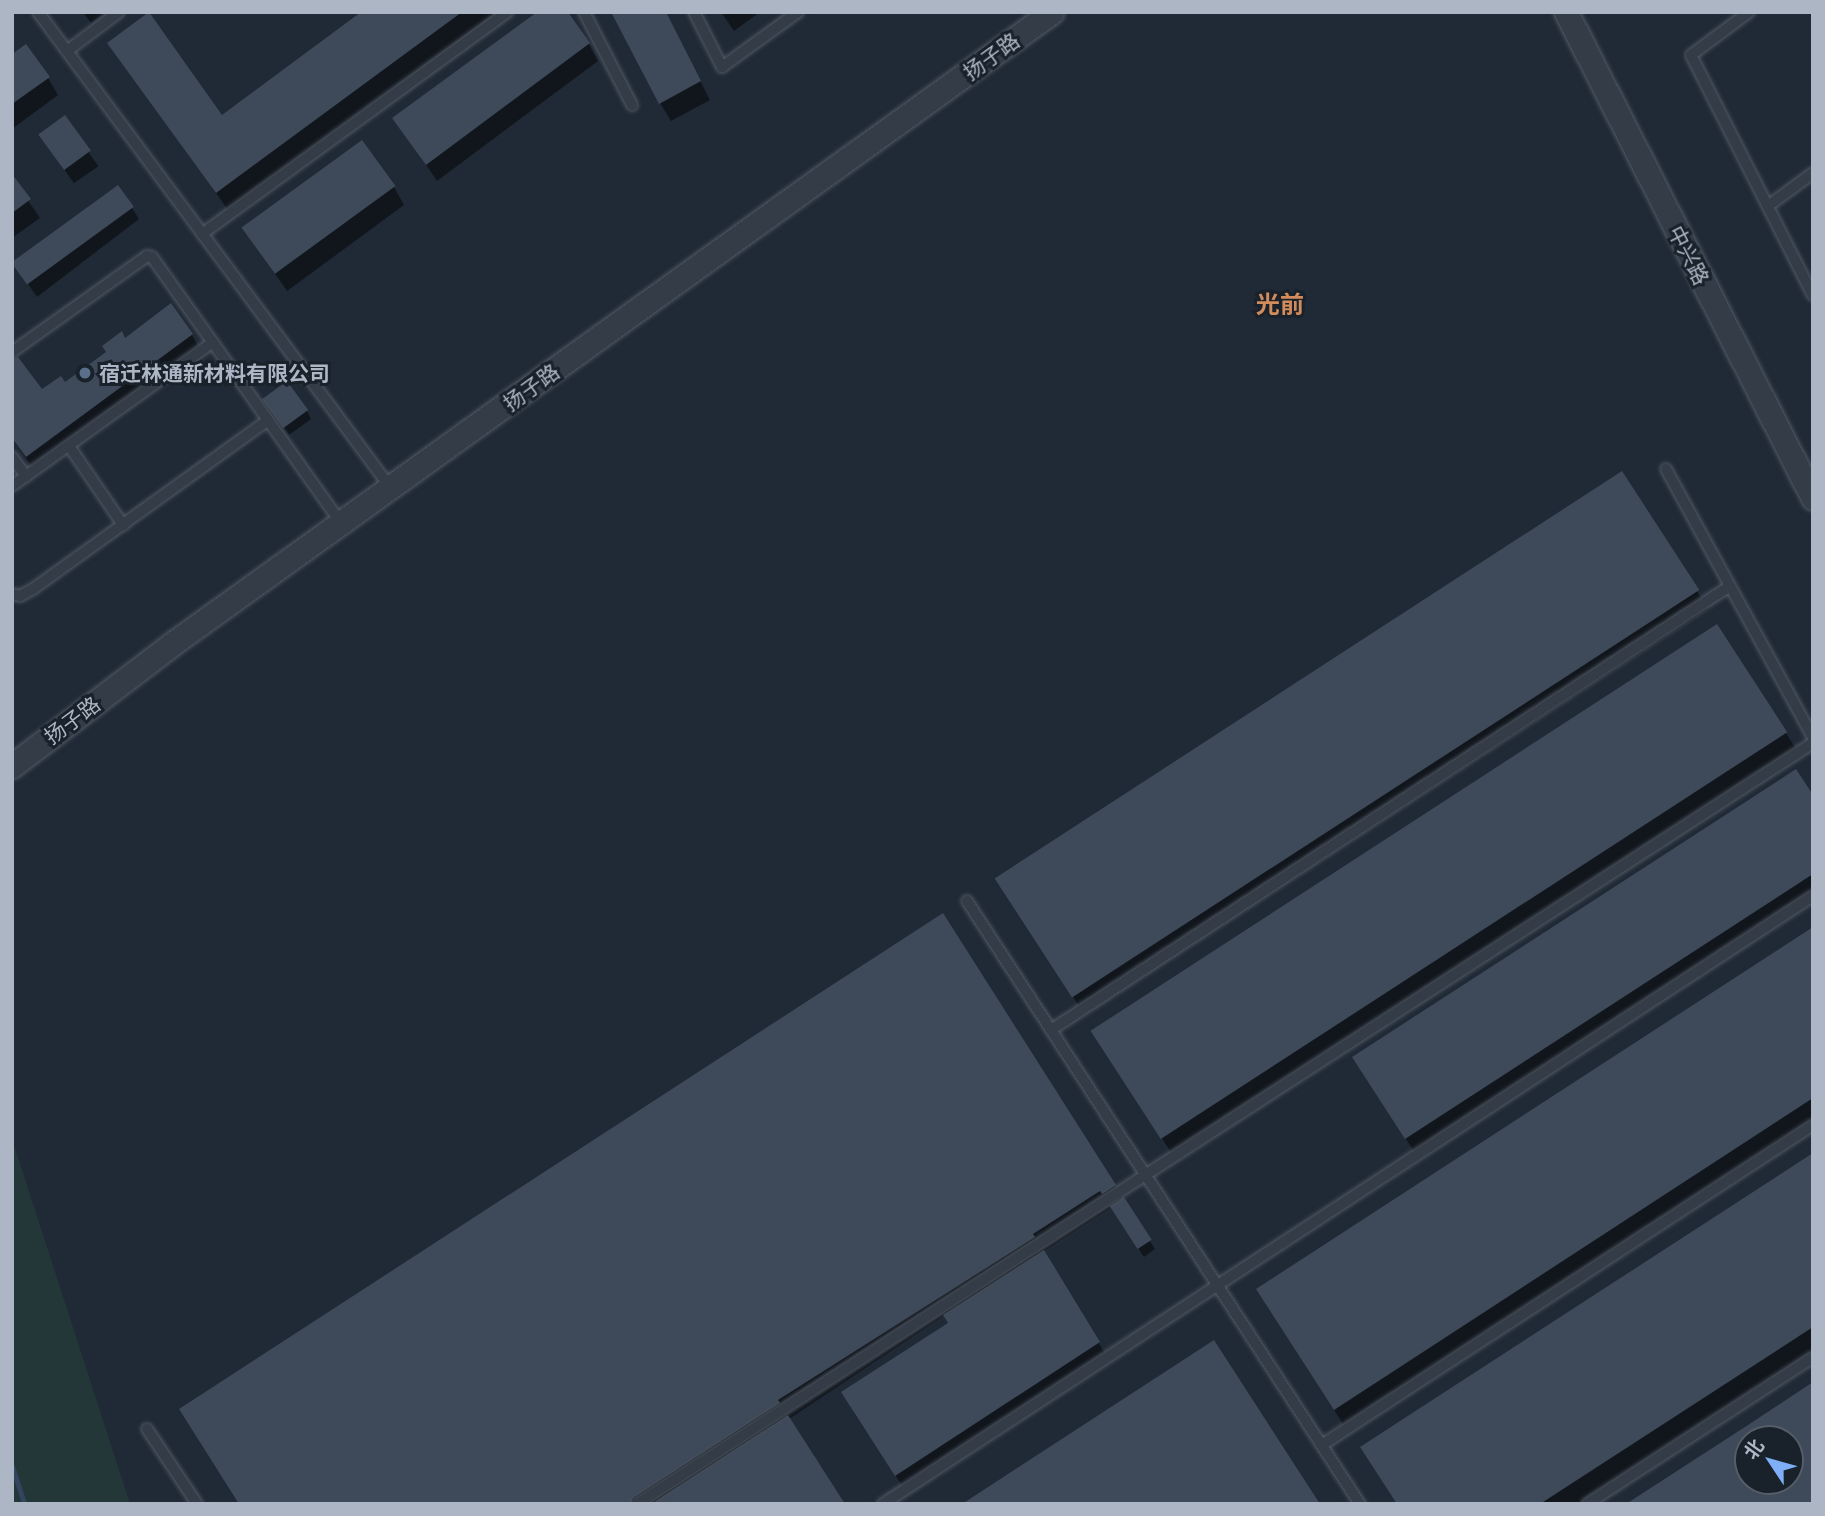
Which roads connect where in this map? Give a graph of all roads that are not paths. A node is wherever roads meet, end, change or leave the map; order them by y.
1 (38, 12) edge
2 (118, 12) edge
3 (508, 12) edge
4 (584, 12) edge
5 (694, 12) edge
6 (798, 12) edge
7 (1052, 12) edge
8 (1566, 12) edge
9 (1749, 12) edge
10 (66, 51) junction
11 (632, 105) dead end
12 (1813, 173) edge
13 (1768, 206) junction
14 (202, 234) junction
15 (1813, 295) edge
16 (213, 342) junction
17 (12, 352) edge
18 (268, 420) junction
19 (69, 446) junction
20 (12, 457) edge
21 (1666, 469) dead end
22 (26, 476) junction
23 (12, 486) edge
24 (390, 488) junction
25 (1813, 498) edge
26 (340, 523) junction
27 (123, 525) junction
28 (1730, 586) junction
29 (12, 594) edge
30 (1813, 740) edge
31 (12, 766) edge
32 (1813, 897) edge
33 (967, 901) dead end
34 (1051, 1030) junction
35 (1813, 1125) edge
36 (1146, 1175) junction
37 (1218, 1285) junction
38 (1813, 1357) edge
39 (147, 1429) dead end
40 (1322, 1445) junction
41 (197, 1504) edge
42 (637, 1504) edge
43 (883, 1504) edge
44 (1360, 1504) edge
45 (1587, 1504) edge

1 - 10 lane
2 - 10 lane
3 - 14 lane
4 - 11 lane
5 - 6 lane
7 - 24 street, 扬子路
8 - 25 street, 中兴路
9 - 13 lane
10 - 14 lane
12 - 13 lane
13 - 15 lane
14 - 24 lane
16 - 17 lane
16 - 18 lane
16 - 19 lane
18 - 26 lane
18 - 27 lane
19 - 22 lane
19 - 27 lane
20 - 22 lane
21 - 28 lane
22 - 23 lane
24 - 26 street, 扬子路
26 - 31 street, 扬子路
27 - 29 lane
28 - 30 lane
28 - 34 lane
30 - 36 lane
32 - 37 lane
33 - 34 lane
34 - 36 lane
35 - 40 lane
36 - 37 lane
36 - 42 lane
37 - 40 lane
37 - 43 lane
38 - 45 lane
39 - 41 lane
40 - 44 lane

